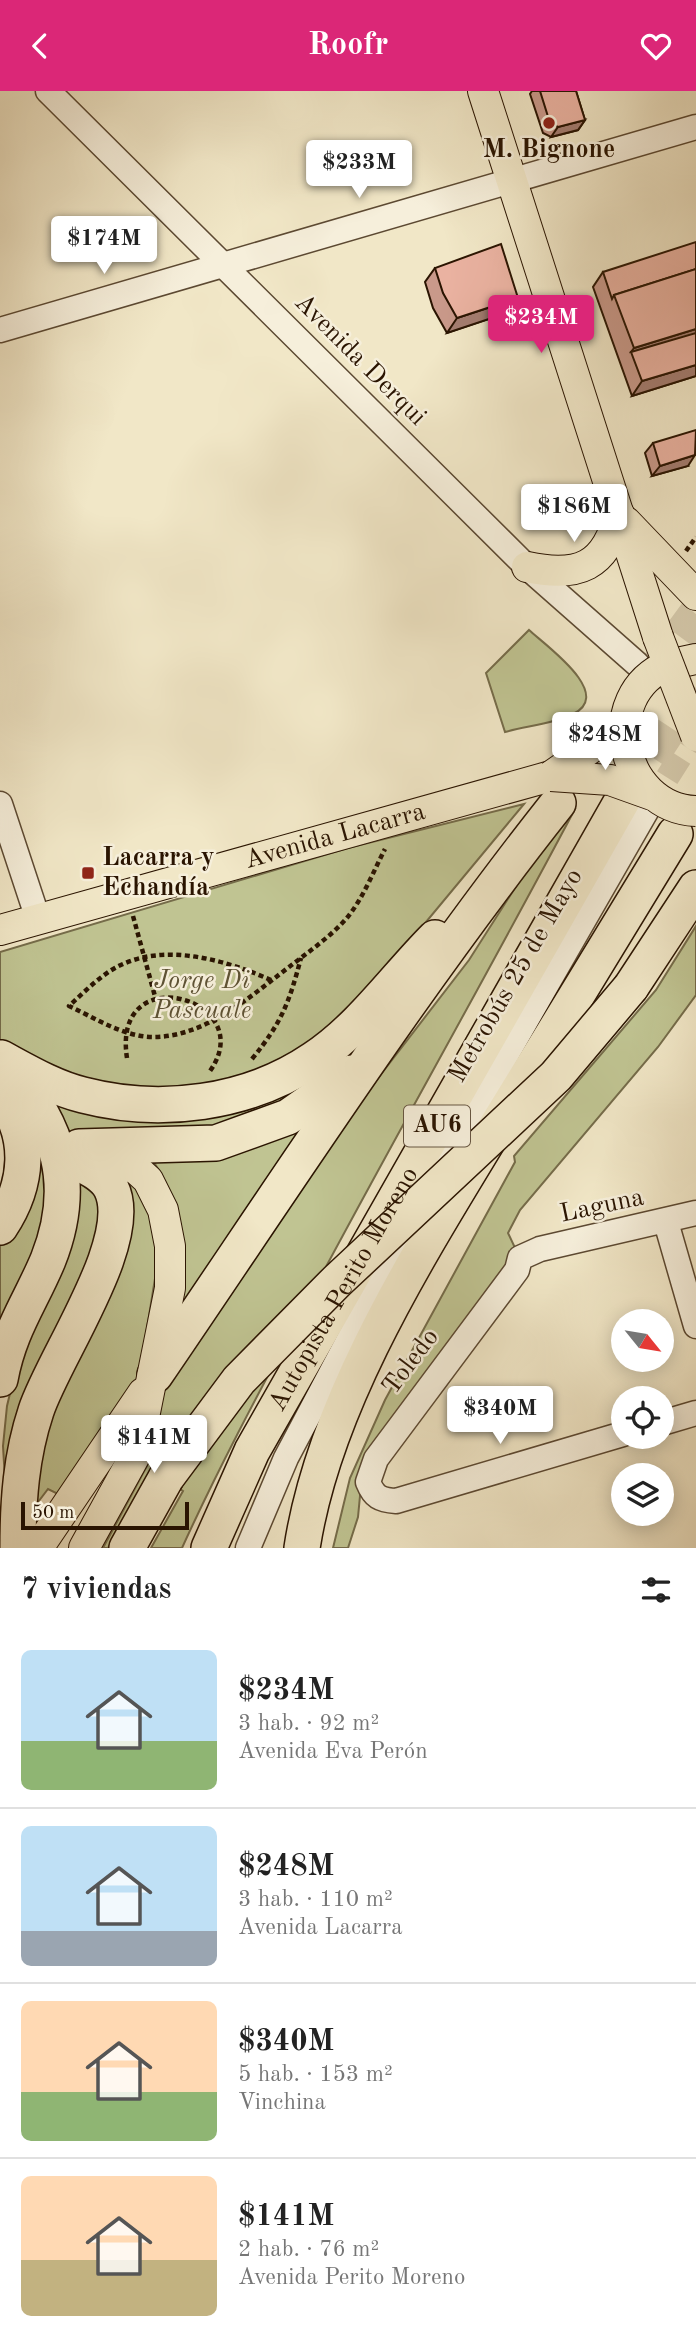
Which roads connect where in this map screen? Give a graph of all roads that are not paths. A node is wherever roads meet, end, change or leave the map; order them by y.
1 (48, 91) edge
2 (483, 91) edge
3 (696, 127) edge
4 (511, 180) junction
5 (221, 265) junction
6 (0, 330) edge
7 (619, 514) junction
8 (527, 567) junction
9 (694, 594) edge
10 (682, 662) edge
11 (638, 664) dead end
12 (624, 725) junction
13 (696, 736) edge
14 (554, 790) junction
15 (641, 801) junction
16 (0, 804) edge
17 (685, 823) edge
18 (510, 864) junction
19 (696, 888) edge
20 (38, 919) junction
21 (0, 930) edge
22 (373, 1056) junction
23 (0, 1058) edge
24 (0, 1094) edge
25 (80, 1152) junction
26 (696, 1213) edge
27 (666, 1222) junction
28 (0, 1227) edge
29 (520, 1258) joint
30 (696, 1326) edge
31 (155, 1375) junction
32 (0, 1379) edge
33 (696, 1413) edge
34 (674, 1419) edge
35 (611, 1438) edge
36 (0, 1536) edge
37 (3, 1548) edge
38 (19, 1548) edge
39 (38, 1548) edge
40 (84, 1548) edge
41 (127, 1548) edge
42 (209, 1548) edge
43 (248, 1548) edge
44 (302, 1548) edge

1 - 5 street, Avenida Derqui
2 - 4 main road
3 - 4 street
4 - 5 street
4 - 7 main road
5 - 6 street
5 - 8 street, Avenida Derqui
7 - 8 main road
7 - 9 main road
7 - 10 main road, bridge
8 - 11 street, Avenida Derqui
10 - 12 main road, bridge
10 - 13 main road, bridge
12 - 14 main road, Avenida Lacarra, bridge
12 - 15 main road, bridge
14 - 15 main road, Avenida Lacarra, bridge
14 - 18 highway
14 - 20 main road, Avenida Lacarra
15 - 17 main road, Avenida Lacarra, bridge
15 - 42 highway, Autopista Perito Moreno / AU6
15 - 43 street, Metrobús 25 de Mayo
16 - 20 street
17 - 44 highway, Autopista Perito Moreno / AU6
18 - 22 highway
18 - 23 highway
19 - 41 highway, bridge
20 - 21 main road, Avenida Lacarra
22 - 25 highway
22 - 31 highway
23 - 32 highway
24 - 28 highway
25 - 31 main road
25 - 38 highway
26 - 27 street, Laguna
27 - 29 street, Laguna
27 - 30 street
29 - 35 street, Toledo
31 - 39 main road
31 - 40 main road
33 - 34 street
36 - 37 highway

